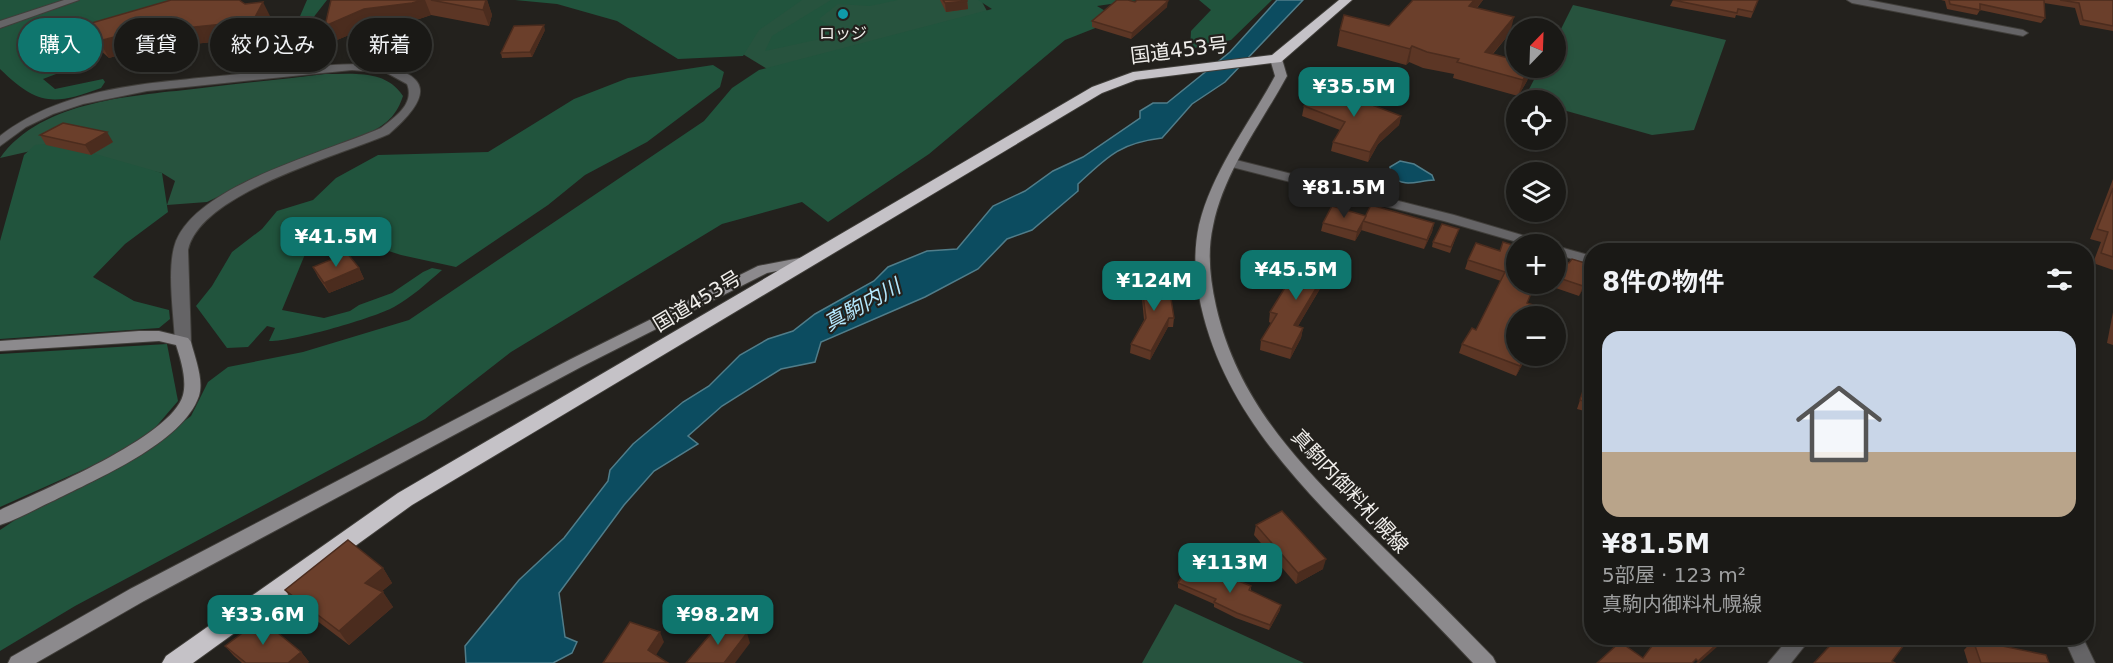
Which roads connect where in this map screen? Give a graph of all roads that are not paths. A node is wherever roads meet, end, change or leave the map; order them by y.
1 (74, 0) edge
2 (1346, 0) edge
3 (1852, 0) edge
4 (0, 25) edge
5 (2023, 33) dead end
6 (1276, 59) junction
7 (0, 142) edge
8 (1232, 163) junction
9 (1506, 235) edge
10 (1566, 253) edge
11 (1584, 259) edge
12 (810, 260) junction
13 (183, 342) junction
14 (0, 346) edge
15 (0, 518) edge
16 (1795, 645) edge
17 (2077, 645) edge
18 (18, 663) edge
19 (174, 663) edge
20 (1486, 663) edge
21 (1778, 663) edge
22 (2085, 663) edge

1 - 4 street
2 - 6 highway
3 - 5 street
6 - 8 street, 真駒内御料札幌線
6 - 12 highway, 国道453号
7 - 13 street
8 - 9 street
8 - 20 street, 真駒内御料札幌線
10 - 11 street
12 - 18 street
12 - 19 highway, 国道453号
13 - 14 street
13 - 15 street
16 - 21 street
17 - 22 street

